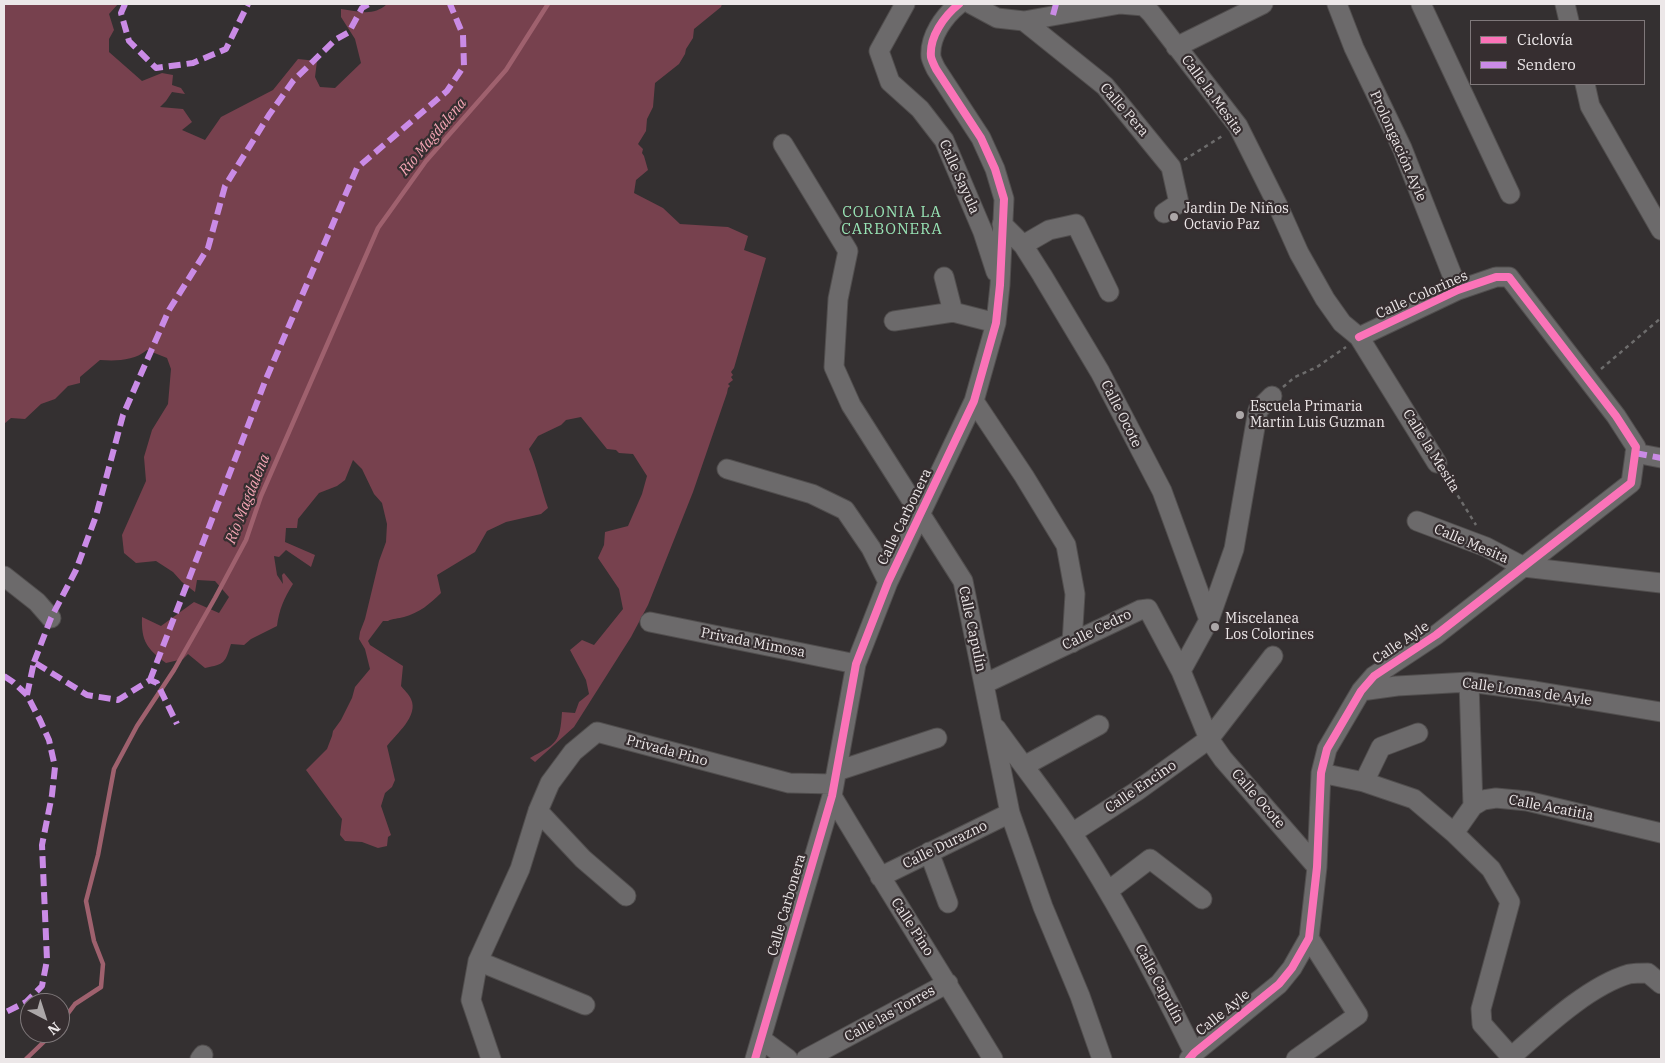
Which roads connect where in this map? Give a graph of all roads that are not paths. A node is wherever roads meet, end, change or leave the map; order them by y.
1 (905, 4) edge
2 (959, 4) edge
3 (971, 4) edge
4 (1263, 4) edge
5 (1337, 4) edge
6 (1421, 4) edge
7 (1565, 4) edge
8 (1570, 20) edge
9 (1024, 21) junction
10 (1176, 47) junction
11 (1584, 85) edge
12 (783, 144) dead end
13 (1510, 194) dead end
14 (1164, 213) dead end
15 (1002, 224) junction
16 (1661, 230) edge
17 (1022, 245) junction
18 (944, 278) dead end
19 (1000, 285) junction
20 (1458, 290) junction
21 (1109, 292) dead end
22 (953, 312) junction
23 (894, 321) dead end
24 (996, 323) junction
25 (1359, 337) junction
26 (1272, 396) road end
27 (974, 401) junction
28 (1635, 453) junction
29 (1661, 458) edge
30 (1438, 463) road end
31 (727, 469) dead end
32 (921, 515) junction
33 (1417, 521) dead end
34 (1524, 567) junction
35 (4, 576) edge
36 (888, 582) junction
37 (1661, 583) edge
38 (51, 618) dead end
39 (1209, 620) junction
40 (650, 622) dead end
41 (1072, 643) junction
42 (1274, 656) dead end
43 (856, 664) junction
44 (1181, 671) junction
45 (1469, 682) junction
46 (984, 684) junction
47 (1361, 691) junction
48 (1661, 712) edge
49 (992, 723) junction
50 (1099, 724) dead end
51 (1418, 733) dead end
52 (937, 738) dead end
53 (1209, 739) junction
54 (1024, 766) junction
55 (1321, 773) junction
56 (1364, 782) junction
57 (834, 783) junction
58 (1473, 806) junction
59 (538, 811) junction
60 (1010, 813) junction
61 (1454, 833) junction
62 (1661, 833) edge
63 (1072, 834) junction
64 (929, 852) junction
65 (1317, 867) junction
66 (880, 877) junction
67 (1108, 891) junction
68 (626, 896) dead end
69 (1202, 898) dead end
70 (948, 903) dead end
71 (1309, 938) junction
72 (478, 961) junction
73 (948, 983) junction
74 (1661, 984) edge
75 (585, 1005) dead end
76 (761, 1039) junction
77 (1192, 1056) edge
78 (1512, 1058) edge
79 (491, 1059) edge
80 (755, 1059) edge
81 (788, 1059) edge
82 (806, 1059) edge
83 (993, 1059) edge
84 (1102, 1059) edge
85 (1296, 1059) edge

1 - 19 street, Calle Sayula
2 - 15 street, Calle Carbonera
3 - 9 street, Calle la Mesita
4 - 10 street
5 - 20 street, Prolongación Ayle
6 - 13 street
7 - 8 street
9 - 10 street, Calle la Mesita
9 - 14 street, Calle Pera
10 - 25 street, Calle la Mesita
11 - 16 street
12 - 32 street, Calle Capulín
15 - 17 street, Calle Ocote
15 - 19 street, Calle Carbonera
17 - 21 street
17 - 39 street, Calle Ocote
18 - 22 street
19 - 24 street, Calle Carbonera
20 - 25 street, Calle Colorines
20 - 28 street, Calle Colorines
22 - 23 street
22 - 24 street
24 - 27 street, Calle Carbonera
25 - 30 street, Calle la Mesita
26 - 39 street
27 - 32 street, Calle Carbonera
27 - 41 street
28 - 29 street
28 - 34 street, Calle Ayle
31 - 36 street
32 - 36 street, Calle Carbonera
32 - 46 street, Calle Capulín
33 - 34 street, Calle Mesita
34 - 37 street
34 - 47 street, Calle Ayle
35 - 38 street
36 - 43 street, Calle Carbonera
39 - 44 street
40 - 43 street, Privada Mimosa
41 - 44 street, Calle Cedro
41 - 46 street, Calle Cedro
42 - 53 street, Calle Encino
43 - 57 street, Calle Carbonera
44 - 53 street, Calle Ocote
45 - 47 street, Calle Lomas de Ayle
45 - 48 street, Calle Lomas de Ayle
45 - 58 street
46 - 49 street, Calle Capulín
47 - 55 street, Calle Ayle
49 - 54 street, Calle Capulín
49 - 60 street, Calle Capulín
50 - 54 street
51 - 56 street
52 - 57 street
53 - 63 street, Calle Encino
53 - 65 street, Calle Ocote
54 - 63 street, Calle Capulín
55 - 56 street
55 - 65 street, Calle Ayle
56 - 61 street
57 - 59 street, Privada Pino
57 - 66 street, Calle Pino
57 - 76 street, Calle Carbonera
58 - 61 street
58 - 62 street, Calle Acatitla
59 - 68 street
59 - 72 street
60 - 64 street, Calle Durazno
60 - 84 street, Calle Capulín
61 - 78 street
63 - 67 street, Calle Capulín
64 - 66 street, Calle Durazno
64 - 70 street
65 - 71 street, Calle Ayle
66 - 73 street, Calle Pino
67 - 69 street
67 - 77 street, Calle Capulín
71 - 77 street, Calle Ayle
71 - 85 street
72 - 75 street
72 - 79 street
73 - 82 street, Calle las Torres
73 - 83 street, Calle Pino
74 - 78 street
76 - 80 street, Calle Carbonera
76 - 81 street

